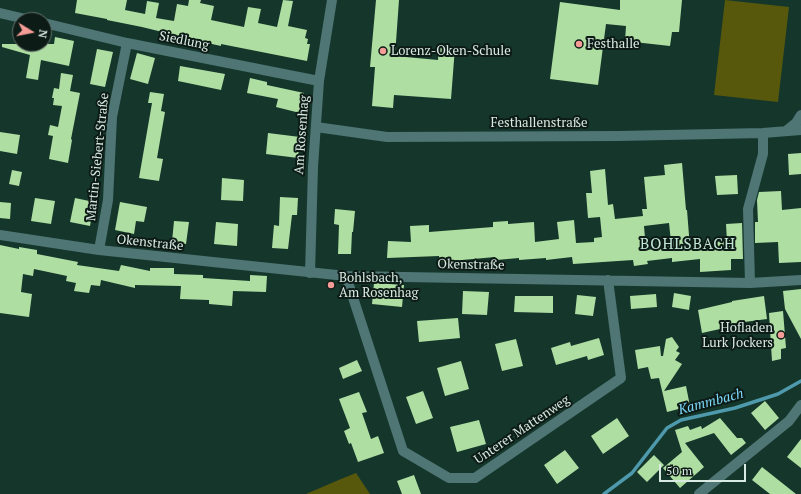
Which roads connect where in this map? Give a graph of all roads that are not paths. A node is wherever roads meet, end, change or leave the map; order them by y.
1 (332, 0) edge
2 (0, 13) edge
3 (12, 16) edge
4 (52, 25) edge
5 (127, 43) junction
6 (319, 81) junction
7 (801, 115) edge
8 (316, 127) junction
9 (801, 130) edge
10 (786, 131) junction
11 (763, 133) junction
12 (0, 235) edge
13 (99, 250) junction
14 (310, 273) junction
15 (346, 276) junction
16 (608, 280) junction
17 (801, 280) edge
18 (750, 283) junction
19 (801, 405) edge
20 (699, 494) edge

1 - 6 street, Am Rosenhag
2 - 3 street
4 - 5 street, Siedlung
5 - 6 street, Siedlung
5 - 13 street, Martin-Siebert-Straße
6 - 8 street, Am Rosenhag
7 - 10 street
8 - 11 street, Festhallenstraße
8 - 14 street, Am Rosenhag
9 - 10 street, Festhallenstraße
10 - 11 street, Festhallenstraße
11 - 18 street
12 - 13 street, Okenstraße
13 - 14 street, Okenstraße
14 - 15 street, Okenstraße
15 - 16 street, Okenstraße
15 - 16 street, Unterer Mattenweg
16 - 18 street, Okenstraße
17 - 18 street, Okenstraße
19 - 20 street

